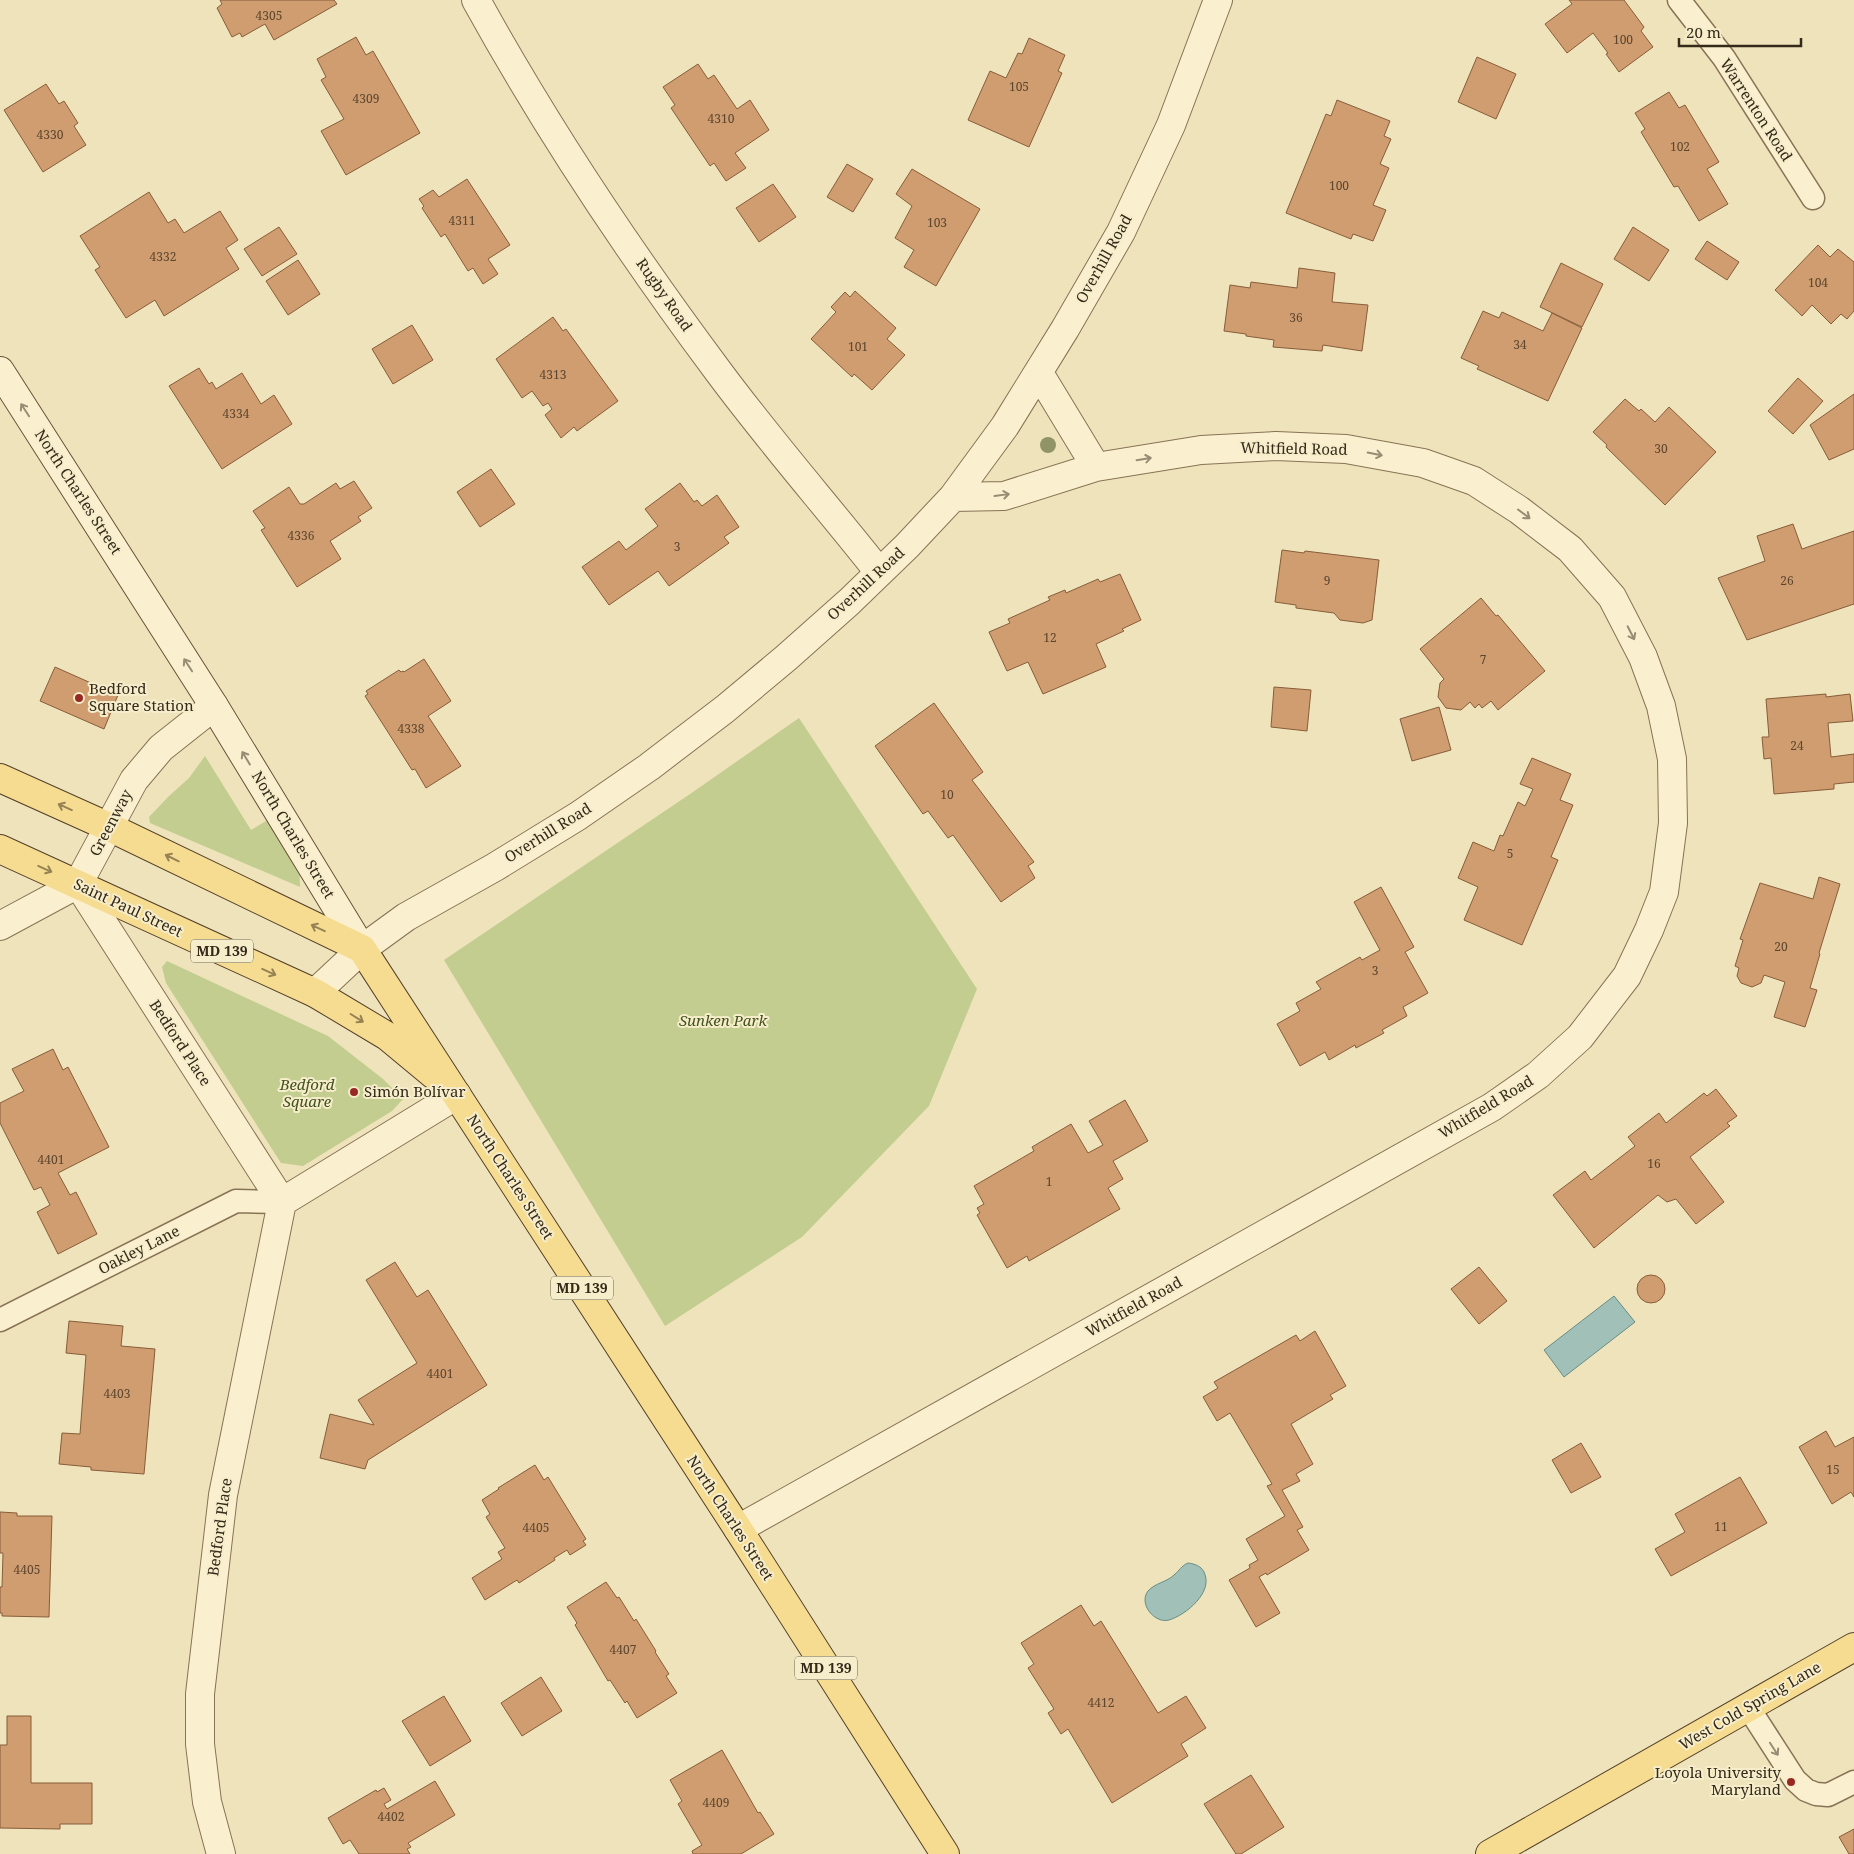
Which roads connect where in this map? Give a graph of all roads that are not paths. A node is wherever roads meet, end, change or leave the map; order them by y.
1 (476, 0) edge
2 (1218, 0) edge
3 (1679, 0) edge
4 (1813, 198) dead end
5 (0, 371) edge
6 (1039, 374) junction
7 (1096, 467) junction
8 (953, 497) junction
9 (879, 572) junction
10 (214, 706) junction
11 (0, 778) edge
12 (109, 827) junction
13 (0, 849) edge
14 (78, 884) junction
15 (0, 926) edge
16 (362, 949) junction
17 (315, 993) junction
18 (457, 1095) junction
19 (282, 1202) junction
20 (0, 1320) edge
21 (738, 1529) junction
22 (1854, 1647) edge
23 (1748, 1708) junction
24 (1849, 1785) edge
25 (221, 1854) edge
26 (945, 1854) edge
27 (1490, 1854) edge

1 - 9 street, Rugby Road
2 - 6 street, Overhill Road
3 - 4 lane, Warrenton Road
10 -> 5 street, North Charles Street / MD 139
6 - 7 street
6 - 8 street, Overhill Road
8 -> 7 street, Whitfield Road
7 -> 21 street, Whitfield Road
8 - 9 street, Overhill Road
9 - 16 street, Overhill Road
10 - 12 street, Greenway
16 -> 10 street, North Charles Street / MD 139
12 -> 11 main road
12 - 14 street, Greenway
16 -> 12 main road
13 -> 14 main road, Saint Paul Street / MD 139
14 - 15 street
14 -> 17 main road, Saint Paul Street / MD 139
14 - 19 street, Bedford Place
16 - 17 street, Overhill Road
16 - 18 main road, North Charles Street / MD 139
17 -> 18 main road, Saint Paul Street / MD 139
18 - 19 street
18 - 21 main road, North Charles Street / MD 139
19 - 20 lane, Oakley Lane
19 - 25 street, Bedford Place
21 - 26 main road, North Charles Street / MD 139
22 - 23 main road, West Cold Spring Lane
23 -> 24 lane
23 - 27 main road, West Cold Spring Lane

